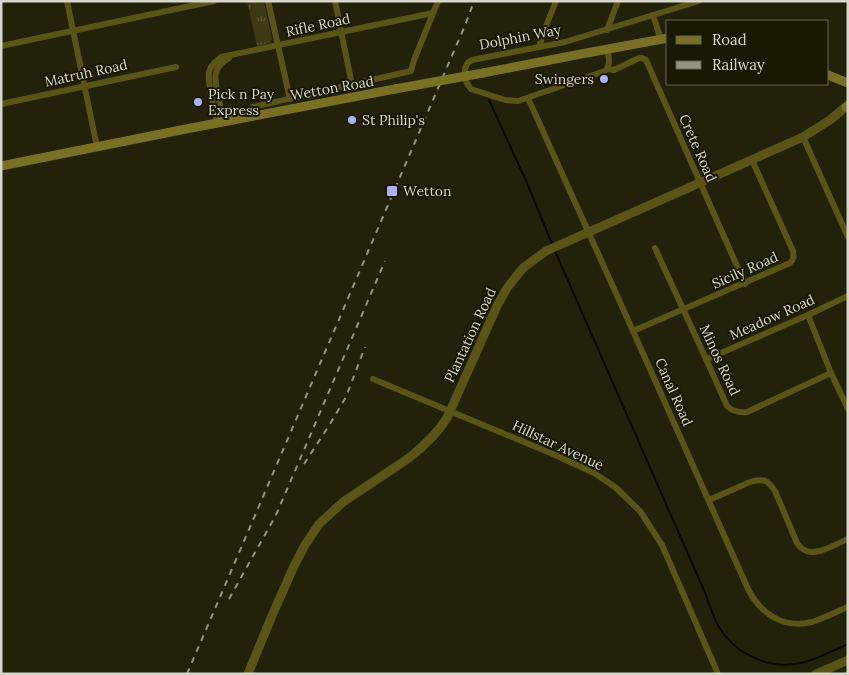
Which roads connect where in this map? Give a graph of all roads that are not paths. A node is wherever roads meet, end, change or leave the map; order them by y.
1 (67, 1) edge
2 (214, 1) edge
3 (268, 1) edge
4 (336, 1) edge
5 (438, 1) edge
6 (556, 1) edge
7 (618, 1) edge
8 (677, 1) edge
9 (699, 1) edge
10 (674, 9) junction
11 (433, 13) junction
12 (653, 15) junction
13 (607, 30) junction
14 (73, 31) junction
15 (342, 32) junction
16 (664, 39) edge
17 (1, 46) edge
18 (277, 46) junction
19 (539, 47) junction
20 (607, 49) junction
21 (176, 67) dead end
22 (608, 69) junction
23 (829, 75) edge
24 (848, 82) edge
25 (352, 85) junction
26 (84, 86) junction
27 (528, 98) junction
28 (290, 99) junction
29 (1, 104) edge
30 (847, 106) edge
31 (252, 107) dead end
32 (221, 122) junction
33 (803, 137) junction
34 (97, 146) junction
35 (752, 160) junction
36 (1, 166) edge
37 (700, 183) junction
38 (588, 232) junction
39 (848, 237) edge
40 (655, 248) dead end
41 (745, 284) junction
42 (848, 296) edge
43 (683, 311) junction
44 (808, 315) junction
45 (633, 331) junction
46 (707, 359) junction
47 (831, 373) junction
48 (373, 379) dead end
49 (848, 409) edge
50 (450, 411) junction
51 (709, 500) junction
52 (848, 539) edge
53 (848, 607) edge
54 (848, 660) edge
55 (248, 674) edge
56 (718, 674) edge
57 (816, 674) edge

1 - 14 street
2 - 14 street
3 - 18 street
4 - 15 street
5 - 11 street
6 - 19 street
7 - 13 street
8 - 10 street
9 - 10 street, Dolphin Way
10 - 12 street, Dolphin Way
11 - 15 street, Rifle Road
11 - 25 street
12 - 13 street, Dolphin Way
12 - 16 street
13 - 19 street, Dolphin Way
14 - 17 street
14 - 26 street
15 - 18 street, Rifle Road
15 - 25 street
16 - 20 main road, Wetton Road
18 - 28 street
18 - 32 street, Rifle Road
19 - 27 street, Dolphin Way
20 - 22 street
20 - 32 main road, Wetton Road, bridge
21 - 26 street, Matruh Road
22 - 27 street, Dolphin Way
22 - 37 street, Crete Road
23 - 24 main road
25 - 28 street
26 - 29 street, Matruh Road
26 - 34 street
27 - 38 street, Canal Road
28 - 31 street
30 - 33 street, Plantation Road
32 - 34 main road, Wetton Road
33 - 35 street, Plantation Road
33 - 39 street
34 - 36 main road, Wetton Road
35 - 37 street, Plantation Road
35 - 41 street, Sicily Road
37 - 38 street, Plantation Road
37 - 41 street, Crete Road
38 - 45 street, Canal Road
38 - 50 street, Plantation Road
40 - 43 street, Minos Road
41 - 43 street, Sicily Road
42 - 44 street, Meadow Road
43 - 45 street, Sicily Road
43 - 46 street, Minos Road
44 - 46 street, Meadow Road
44 - 47 street
45 - 51 street, Canal Road
46 - 47 street, Minos Road
47 - 49 street
48 - 50 street, Hillstar Avenue
50 - 55 street, Plantation Road
50 - 56 street, Hillstar Avenue
51 - 52 street
51 - 53 street, Canal Road
54 - 57 street

